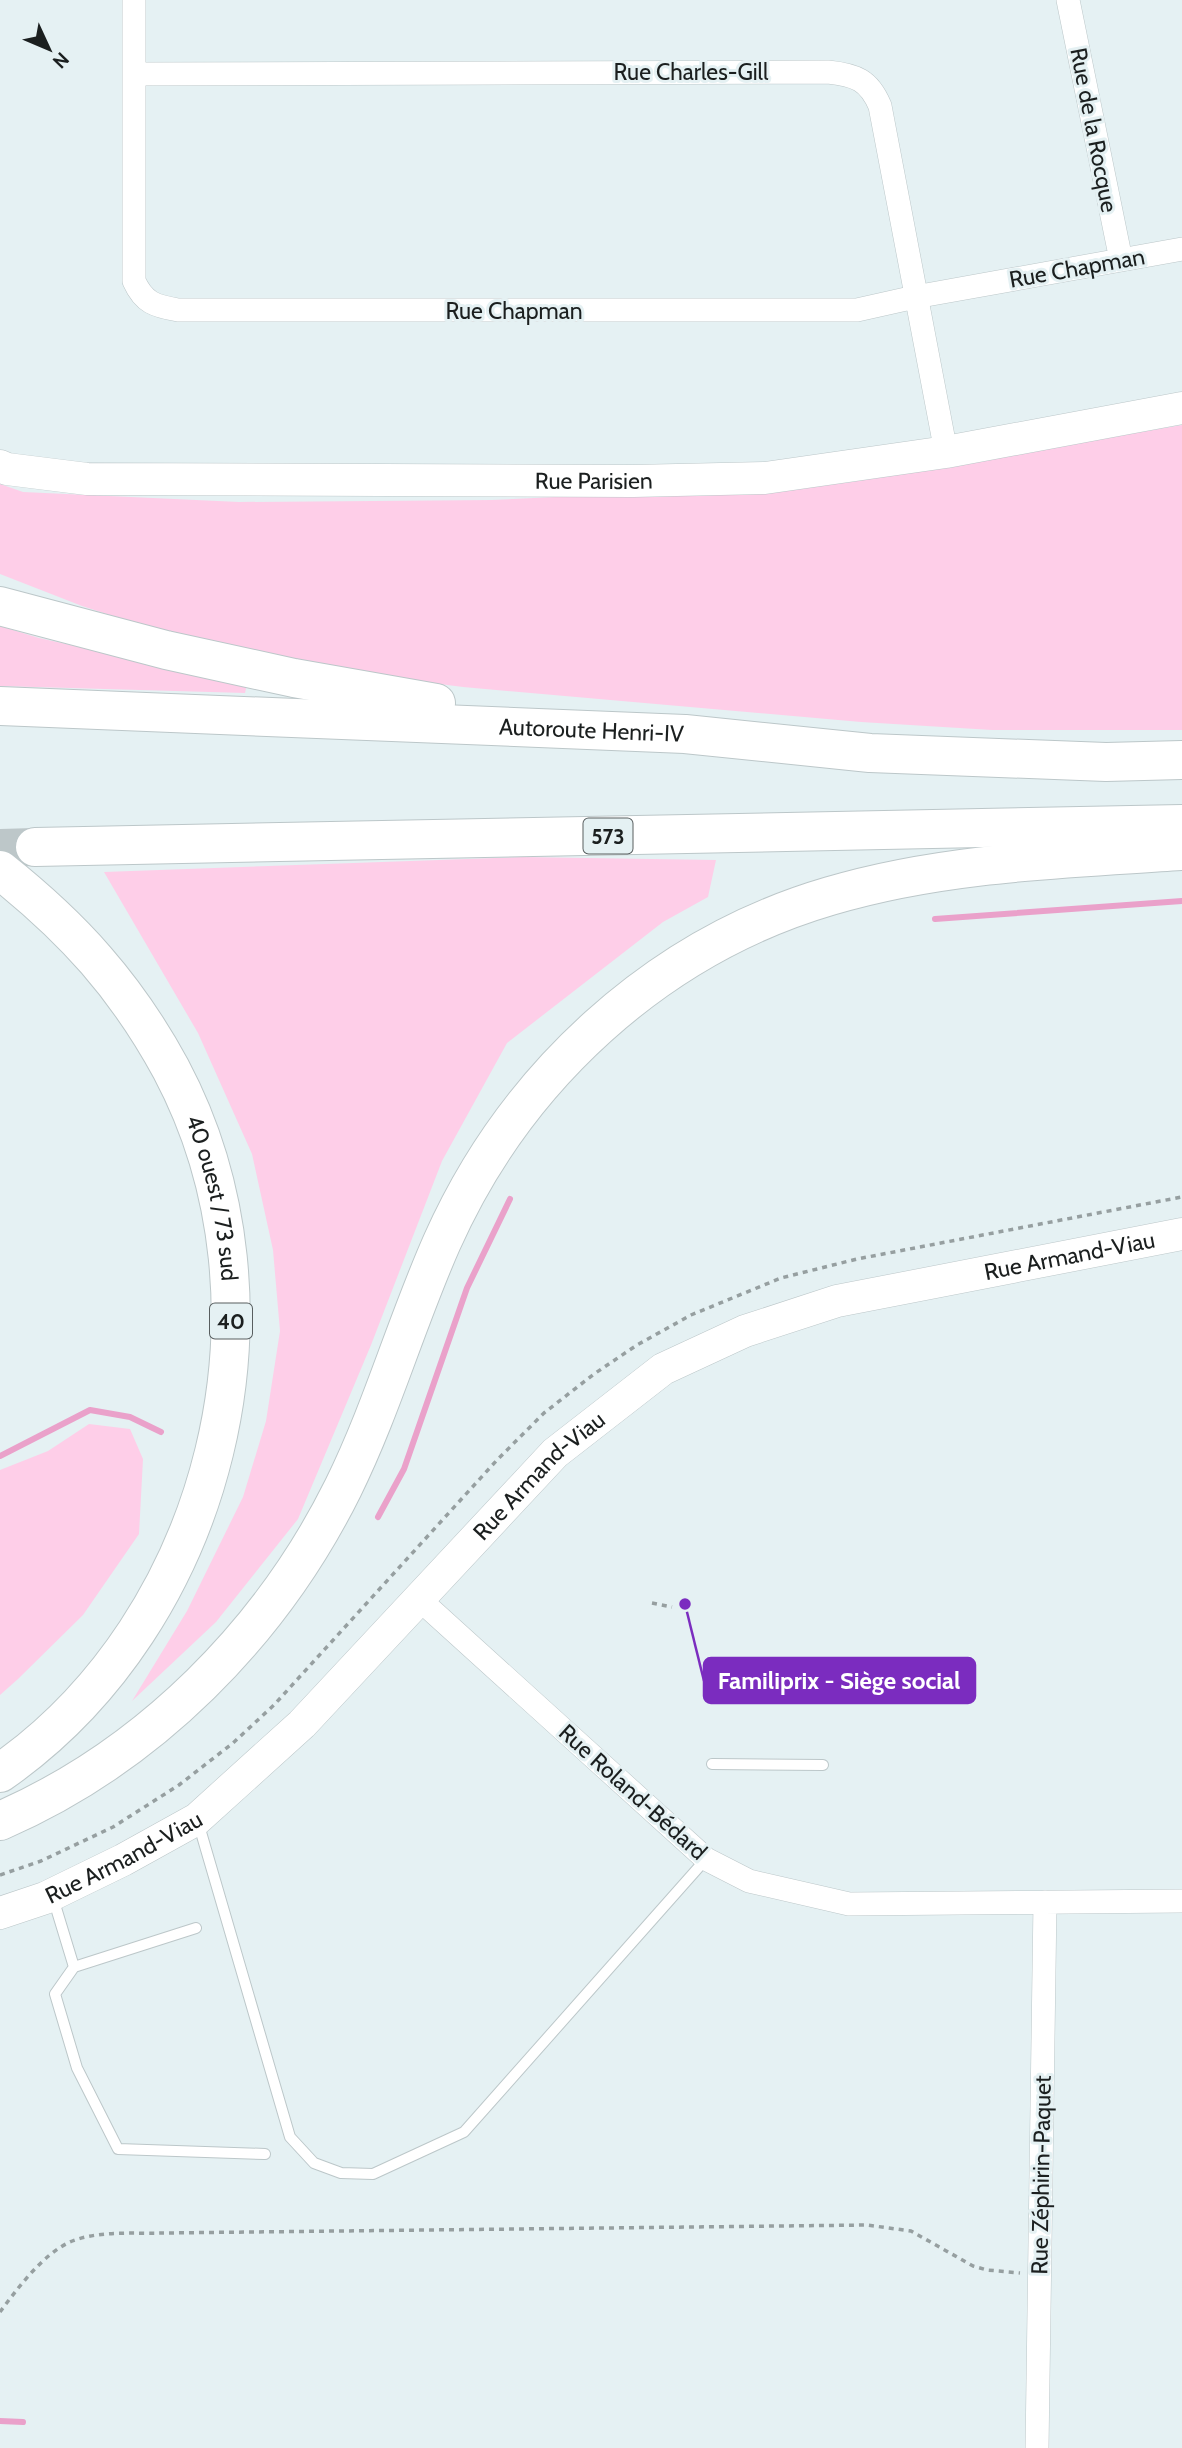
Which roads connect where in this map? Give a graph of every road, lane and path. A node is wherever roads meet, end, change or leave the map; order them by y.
1 (134, 0) edge
2 (1068, 0) edge
3 (135, 74) junction
4 (1182, 249) edge
5 (1121, 260) junction
6 (915, 297) junction
7 (1182, 408) edge
8 (946, 452) junction
9 (0, 467) edge
10 (0, 606) edge
11 (0, 706) edge
12 (685, 734) junction
13 (1182, 760) edge
14 (1182, 824) edge
15 (35, 848) tunnel mouth
16 (1182, 851) edge
17 (0, 870) tunnel mouth
18 (1182, 1234) edge
19 (419, 1599) junction
20 (652, 1603) dead end
21 (672, 1607) dead end
22 (776, 1683) dead end
23 (710, 1684) dead end
24 (712, 1764) dead end
25 (822, 1765) dead end
26 (0, 1773) edge
27 (197, 1819) junction
28 (0, 1821) edge
29 (706, 1859) junction
30 (52, 1895) junction
31 (1182, 1901) edge
32 (1045, 1902) junction
33 (0, 1913) edge
34 (197, 1928) dead end
35 (74, 1967) junction
36 (265, 2154) dead end
37 (1039, 2274) junction
38 (0, 2312) edge
39 (1037, 2448) edge

1 - 3 street, Rue Chapman
2 - 5 street, Rue de la Rocque
3 - 6 street, Rue Charles-Gill
3 - 6 street, Rue Chapman
4 - 5 street, Rue Chapman
5 - 6 street, Rue Chapman
6 - 8 street, Rue Charles-Gill
7 - 8 street, Rue Parisien
8 - 9 street, Rue Parisien
10 - 12 highway
11 - 12 highway, Autoroute Henri-IV
12 - 13 highway, Autoroute Henri-IV
14 - 15 highway, 573
16 - 28 highway
17 - 26 highway, 40 ouest / 73 sud / 40
18 - 19 street, Rue Armand-Viau
19 - 27 street, Rue Armand-Viau
19 - 29 street, Rue Roland-Bédard
20 - 21 path
22 - 23 lane
24 - 25 lane
27 - 29 lane
27 - 30 street, Rue Armand-Viau
29 - 32 street, Rue Roland-Bédard
30 - 33 street, Rue Armand-Viau
30 - 35 lane
31 - 32 street, Rue Roland-Bédard
32 - 37 street, Rue Zéphirin-Paquet
34 - 35 lane
35 - 36 lane
37 - 38 path
37 - 39 street, Rue Zéphirin-Paquet

